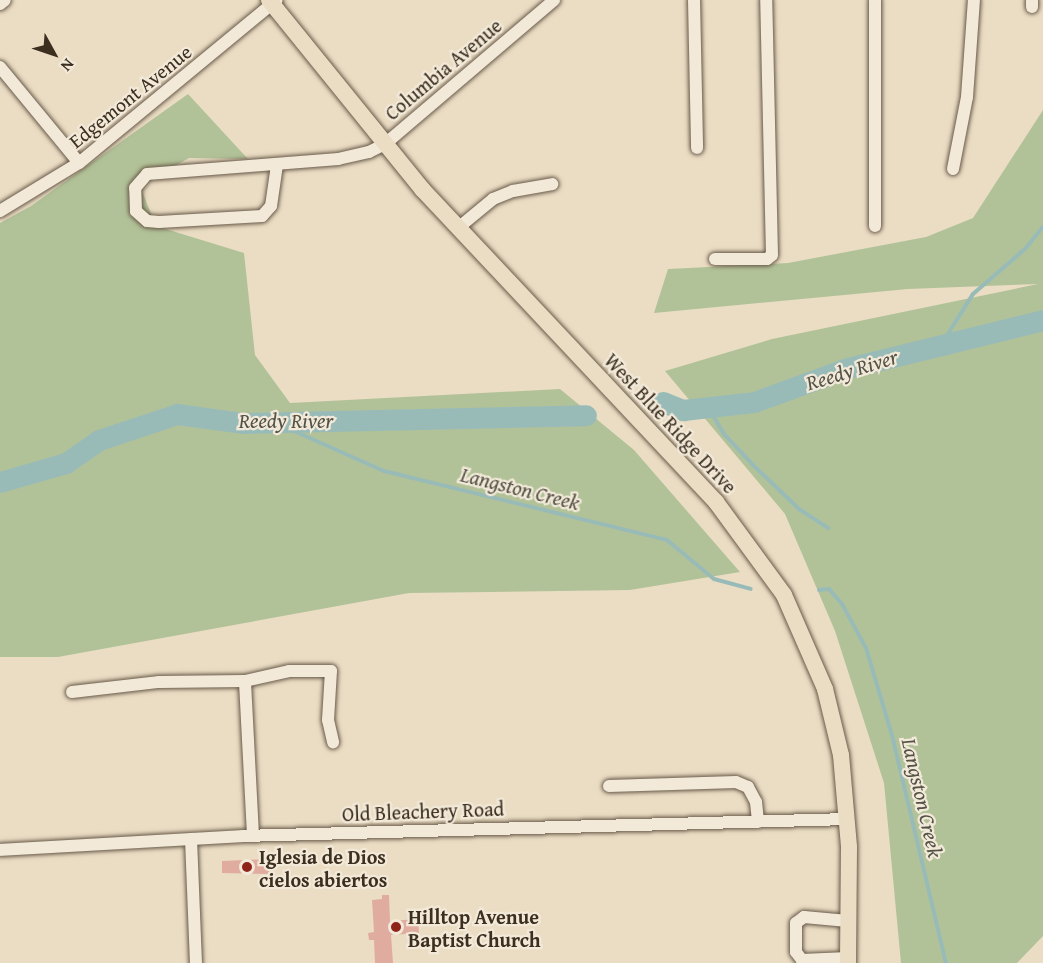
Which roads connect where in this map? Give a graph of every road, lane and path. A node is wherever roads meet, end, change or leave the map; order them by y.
1 (5, 0) edge
2 (554, 0) edge
3 (694, 0) edge
4 (766, 0) edge
5 (875, 0) edge
6 (974, 0) edge
7 (273, 1) edge
8 (0, 4) edge
9 (0, 68) edge
10 (385, 144) junction
11 (697, 148) dead end
12 (79, 164) junction
13 (277, 165) junction
14 (953, 169) dead end
15 (552, 184) dead end
16 (0, 211) edge
17 (875, 226) dead end
18 (458, 228) junction
19 (715, 259) dead end
20 (245, 681) junction
21 (72, 692) dead end
22 (333, 742) dead end
23 (609, 786) dead end
24 (848, 819) junction
25 (758, 822) junction
26 (253, 836) junction
27 (191, 839) junction
28 (0, 850) edge
29 (848, 921) junction
30 (848, 960) edge
31 (196, 963) edge

1 - 8 street
2 - 10 street, Columbia Avenue
3 - 11 street
4 - 19 street
5 - 17 street
6 - 14 street
7 - 10 main road, West Blue Ridge Drive
7 - 12 street, Edgemont Avenue
9 - 12 street
10 - 13 street, Columbia Avenue
10 - 18 main road, West Blue Ridge Drive
12 - 16 street, Edgemont Avenue
13 - 13 street, Columbia Avenue
15 - 18 street
18 - 24 main road, West Blue Ridge Drive
20 - 21 street
20 - 22 street
20 - 26 street
23 - 25 street
24 - 25 street, Old Bleachery Road
24 - 29 main road, West Blue Ridge Drive
25 - 26 street, Old Bleachery Road
26 - 27 street, Old Bleachery Road
27 - 28 street, Old Bleachery Road
27 - 31 street
29 - 30 main road, West Blue Ridge Drive
29 - 30 street

